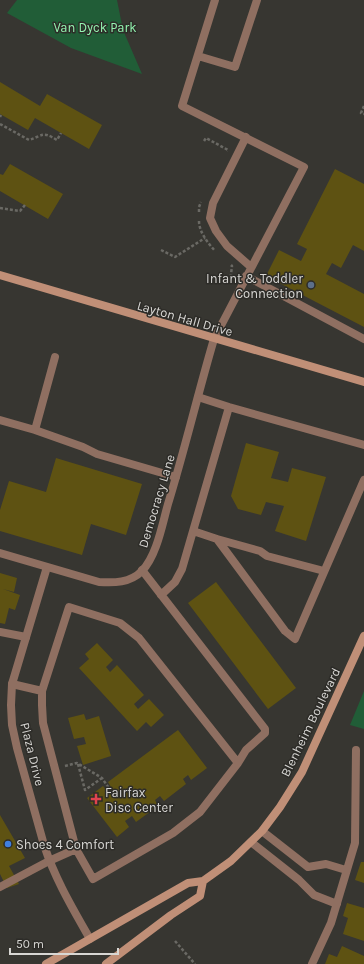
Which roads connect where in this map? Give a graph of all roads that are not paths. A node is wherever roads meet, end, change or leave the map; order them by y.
1 (215, 0) edge
2 (256, 0) edge
3 (198, 56) junction
4 (246, 137) junction
5 (251, 268) junction
6 (0, 275) edge
7 (246, 276) junction
8 (214, 339) junction
9 (364, 339) edge
10 (55, 357) dead end
11 (364, 382) edge
12 (198, 397) junction
13 (229, 407) junction
14 (0, 420) edge
15 (34, 430) junction
16 (364, 445) edge
17 (176, 477) junction
18 (364, 480) edge
19 (193, 531) junction
20 (216, 540) junction
21 (0, 553) edge
22 (47, 567) junction
23 (142, 570) junction
24 (324, 571) junction
25 (162, 595) junction
26 (0, 632) edge
27 (364, 636) edge
28 (26, 637) junction
29 (12, 684) junction
30 (42, 691) junction
31 (356, 750) dead end
32 (238, 763) junction
33 (262, 831) junction
34 (251, 842) junction
35 (76, 849) junction
36 (49, 861) junction
37 (308, 867) junction
38 (346, 870) junction
39 (299, 880) junction
40 (203, 882) junction
41 (0, 887) edge
42 (337, 904) junction
43 (90, 939) junction
44 (46, 964) edge
45 (106, 964) edge
46 (312, 964) edge

1 - 3 street
2 - 3 street
3 - 4 street
4 - 5 street
4 - 5 street, Democracy Lane
5 - 7 street, Democracy Lane
6 - 8 main road, Layton Hall Drive
7 - 8 street, Democracy Lane
7 - 9 street
8 - 11 main road, Layton Hall Drive
8 - 12 street, Democracy Lane
10 - 15 street
12 - 13 street
12 - 17 street, Democracy Lane
13 - 16 street
13 - 19 street
14 - 15 street
15 - 17 street
17 - 23 street, Democracy Lane
18 - 24 street
19 - 20 street
19 - 25 street
20 - 24 street
20 - 24 street
21 - 22 street, Democracy Lane
22 - 23 street, Democracy Lane
22 - 28 street, Plaza Drive
23 - 25 street
25 - 32 street
26 - 28 street
27 - 33 main road, Blenheim Boulevard
28 - 29 street, Plaza Drive
29 - 30 street
29 - 36 street, Plaza Drive
30 - 32 street
30 - 35 street
31 - 38 street
32 - 35 street
33 - 34 main road, Blenheim Boulevard
33 - 37 street
34 - 39 street
34 - 40 main road, Blenheim Boulevard
35 - 36 street
36 - 41 street
36 - 43 street, Plaza Drive
37 - 38 street
37 - 39 street
38 - 42 street
39 - 42 street
40 - 43 main road, Blenheim Boulevard
40 - 45 main road, Blenheim Boulevard
42 - 46 street
43 - 44 main road, Blenheim Boulevard

